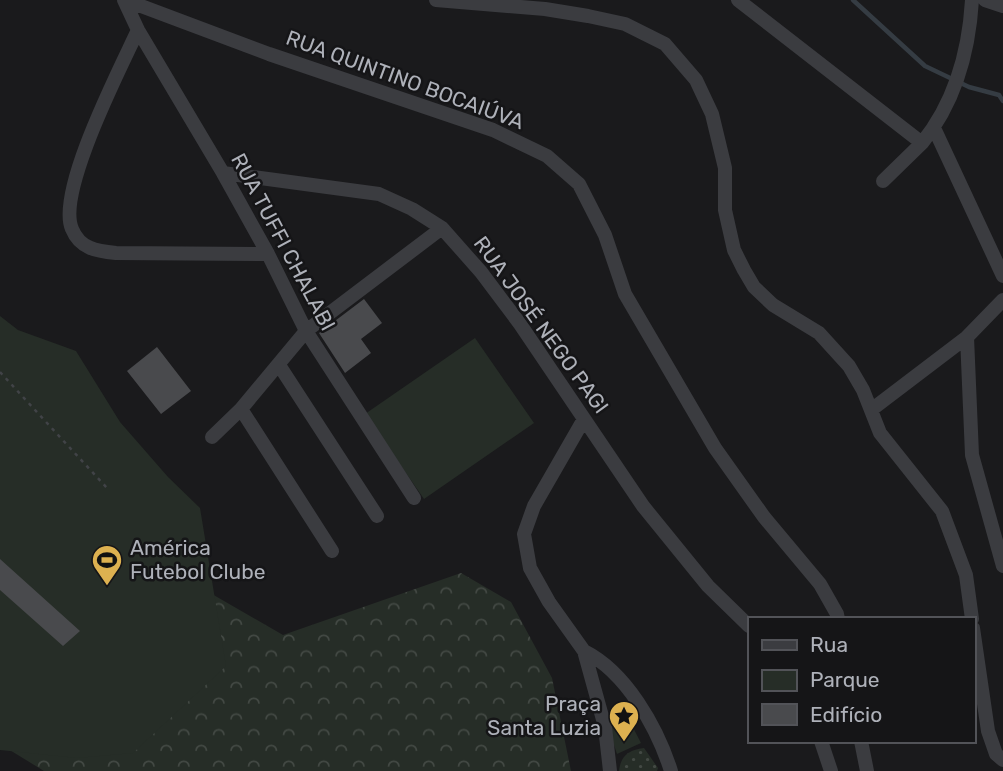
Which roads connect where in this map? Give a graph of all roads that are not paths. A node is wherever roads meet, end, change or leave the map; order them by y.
1 (125, 0) edge
2 (436, 0) edge
3 (738, 0) edge
4 (972, 0) edge
5 (985, 0) edge
6 (1003, 6) edge
7 (138, 30) junction
8 (934, 128) junction
9 (922, 143) junction
10 (223, 173) junction
11 (883, 181) dead end
12 (442, 228) junction
13 (268, 254) junction
14 (1003, 276) edge
15 (1003, 300) edge
16 (306, 331) junction
17 (967, 337) junction
18 (279, 365) junction
19 (241, 409) junction
20 (871, 410) junction
21 (584, 419) junction
22 (212, 437) dead end
23 (414, 498) dead end
24 (377, 516) dead end
25 (332, 551) dead end
26 (1003, 566) edge
27 (838, 617) edge
28 (972, 617) edge
29 (748, 625) edge
30 (975, 642) edge
31 (584, 650) junction
32 (822, 743) edge
33 (861, 743) edge
34 (1003, 760) edge
35 (610, 771) edge
36 (671, 771) edge
37 (831, 771) edge
38 (867, 771) edge

1 - 7 street, RUA TUFFI CHALABI
1 - 27 street, RUA QUINTINO BOCAIÚVA
2 - 20 street
3 - 9 street
4 - 8 street
5 - 6 street
7 - 10 street, RUA TUFFI CHALABI
7 - 13 street
8 - 9 street
8 - 14 street
9 - 11 street
10 - 12 street, RUA JOSÉ NEGO PAGI
10 - 13 street, RUA TUFFI CHALABI
12 - 16 street
12 - 21 street, RUA JOSÉ NEGO PAGI
13 - 16 street, RUA TUFFI CHALABI
15 - 17 street
16 - 18 street
16 - 23 street, RUA TUFFI CHALABI
17 - 20 street
17 - 26 street
18 - 19 street
18 - 24 street
19 - 22 street
19 - 25 street
20 - 28 street
21 - 29 street, RUA JOSÉ NEGO PAGI
21 - 31 street
30 - 34 street
31 - 35 street
31 - 36 street
32 - 37 street
33 - 38 street

